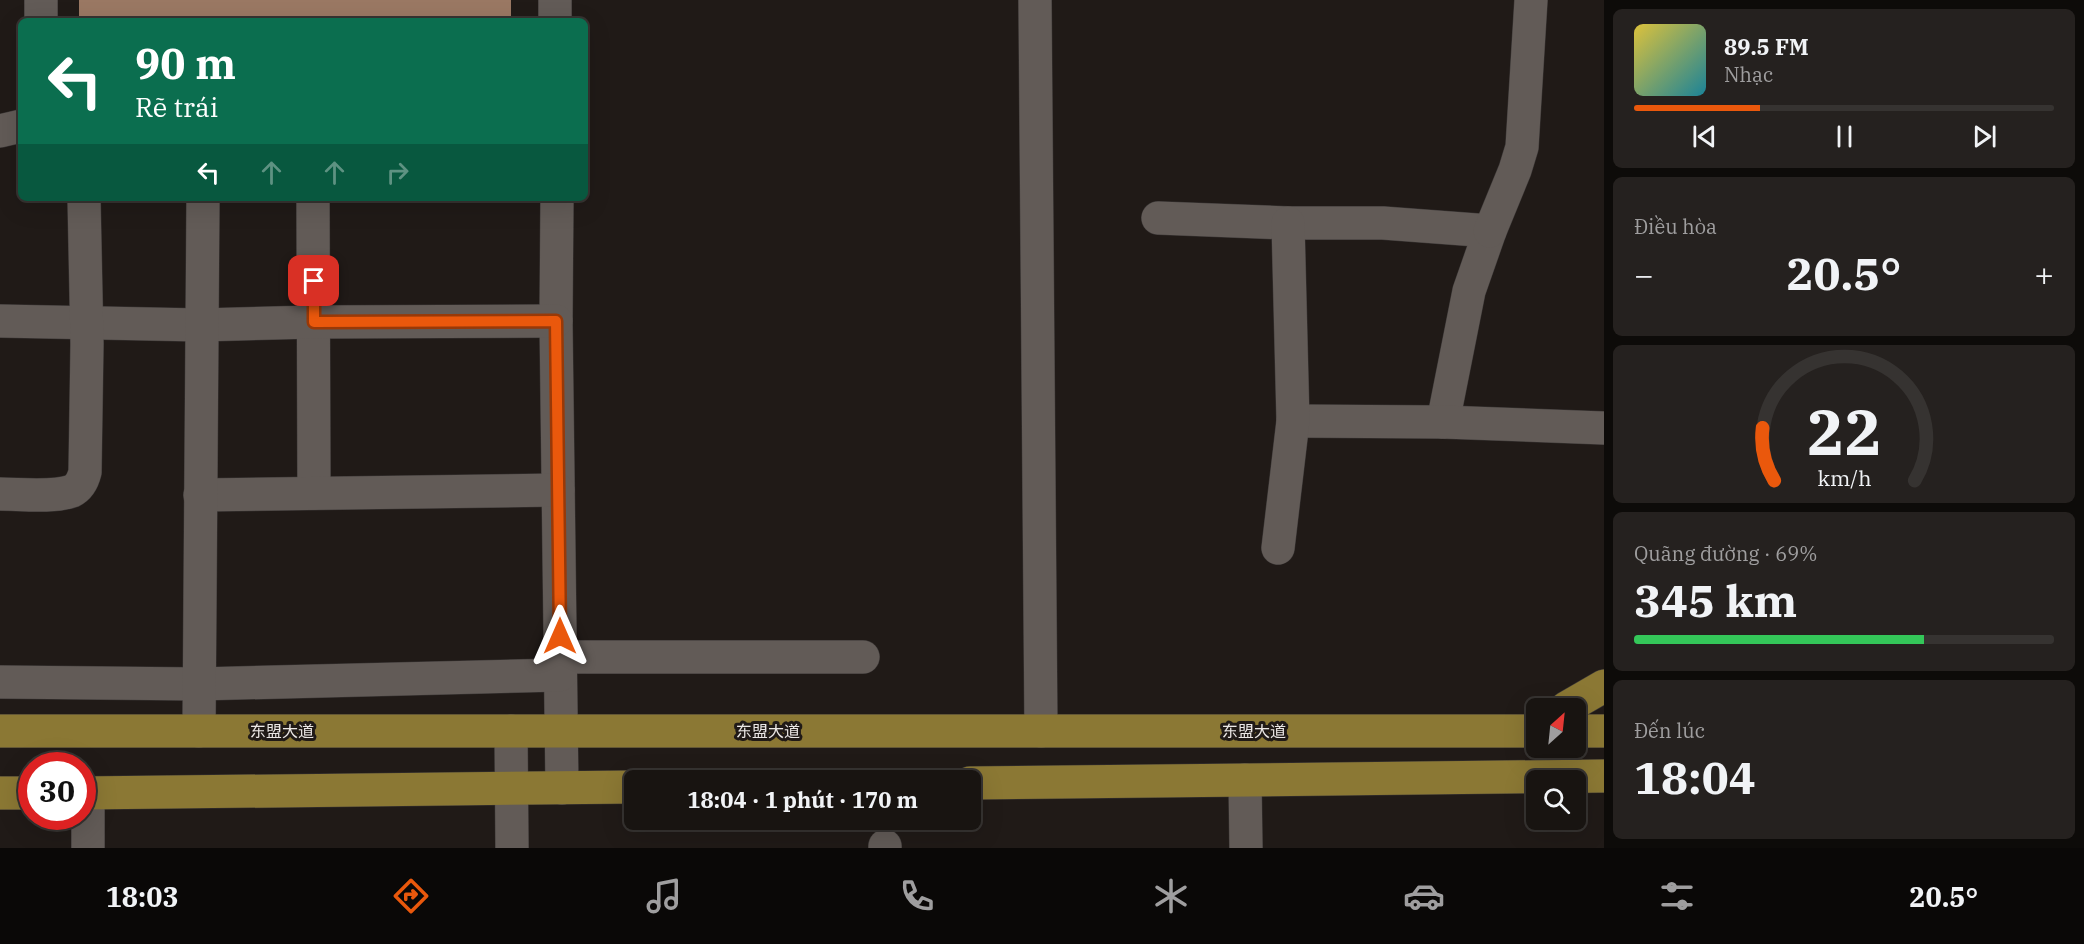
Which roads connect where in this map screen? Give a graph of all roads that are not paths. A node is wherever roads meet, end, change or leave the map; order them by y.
1 (41, 0) edge
2 (555, 0) edge
3 (1035, 0) edge
4 (1531, 0) edge
5 (41, 18) edge
6 (555, 18) edge
7 (18, 127) edge
8 (0, 131) edge
9 (84, 201) edge
10 (203, 201) edge
11 (313, 201) edge
12 (557, 201) edge
13 (1158, 218) dead end
14 (1288, 223) junction
15 (1490, 231) junction
16 (0, 321) edge
17 (556, 321) junction
18 (314, 322) junction
19 (86, 323) junction
20 (201, 326) junction
21 (1293, 421) junction
22 (1443, 422) junction
23 (1604, 428) edge
24 (558, 490) junction
25 (314, 493) junction
26 (0, 494) edge
27 (200, 495) junction
28 (1278, 548) dead end
29 (863, 657) dead end
30 (560, 666) junction
31 (0, 682) edge
32 (199, 684) junction
33 (1604, 686) edge
34 (1583, 698) edge
35 (1526, 729) edge
36 (0, 731) edge
37 (199, 731) junction
38 (511, 731) junction
39 (562, 731) junction
40 (1041, 731) junction
41 (1586, 731) edge
42 (1604, 731) edge
43 (1604, 776) edge
44 (1245, 780) junction
45 (981, 783) edge
46 (624, 787) edge
47 (512, 788) junction
48 (562, 788) junction
49 (0, 793) edge
50 (18, 793) edge
51 (96, 793) edge
52 (87, 830) edge
53 (88, 848) edge
54 (512, 848) edge
55 (1246, 848) edge

1 - 5 street
2 - 6 street
3 - 40 street
4 - 15 street
7 - 8 street
9 - 19 street
10 - 20 street
11 - 18 street
12 - 17 street
13 - 14 street
14 - 15 street
14 - 21 street
15 - 22 street
16 - 19 street
17 - 18 street
17 - 24 street
18 - 20 street
18 - 25 street
19 - 20 street
19 - 26 street
20 - 27 street
21 - 22 street
21 - 28 street
22 - 23 street
24 - 25 street
24 - 30 street
25 - 27 street
27 - 32 street
29 - 30 street
30 - 32 street
30 - 39 street
31 - 32 street
32 - 37 street
33 - 34 main road
35 - 40 main road, 东盟大道
36 - 37 main road, 东盟大道
37 - 38 main road, 东盟大道
38 - 39 main road, 东盟大道
38 - 47 street
39 - 40 main road, 东盟大道
39 - 48 street
41 - 42 main road
43 - 44 main road
44 - 45 main road
44 - 55 street
46 - 48 main road
47 - 48 main road
47 - 51 main road
47 - 54 street
49 - 50 main road
52 - 53 street

